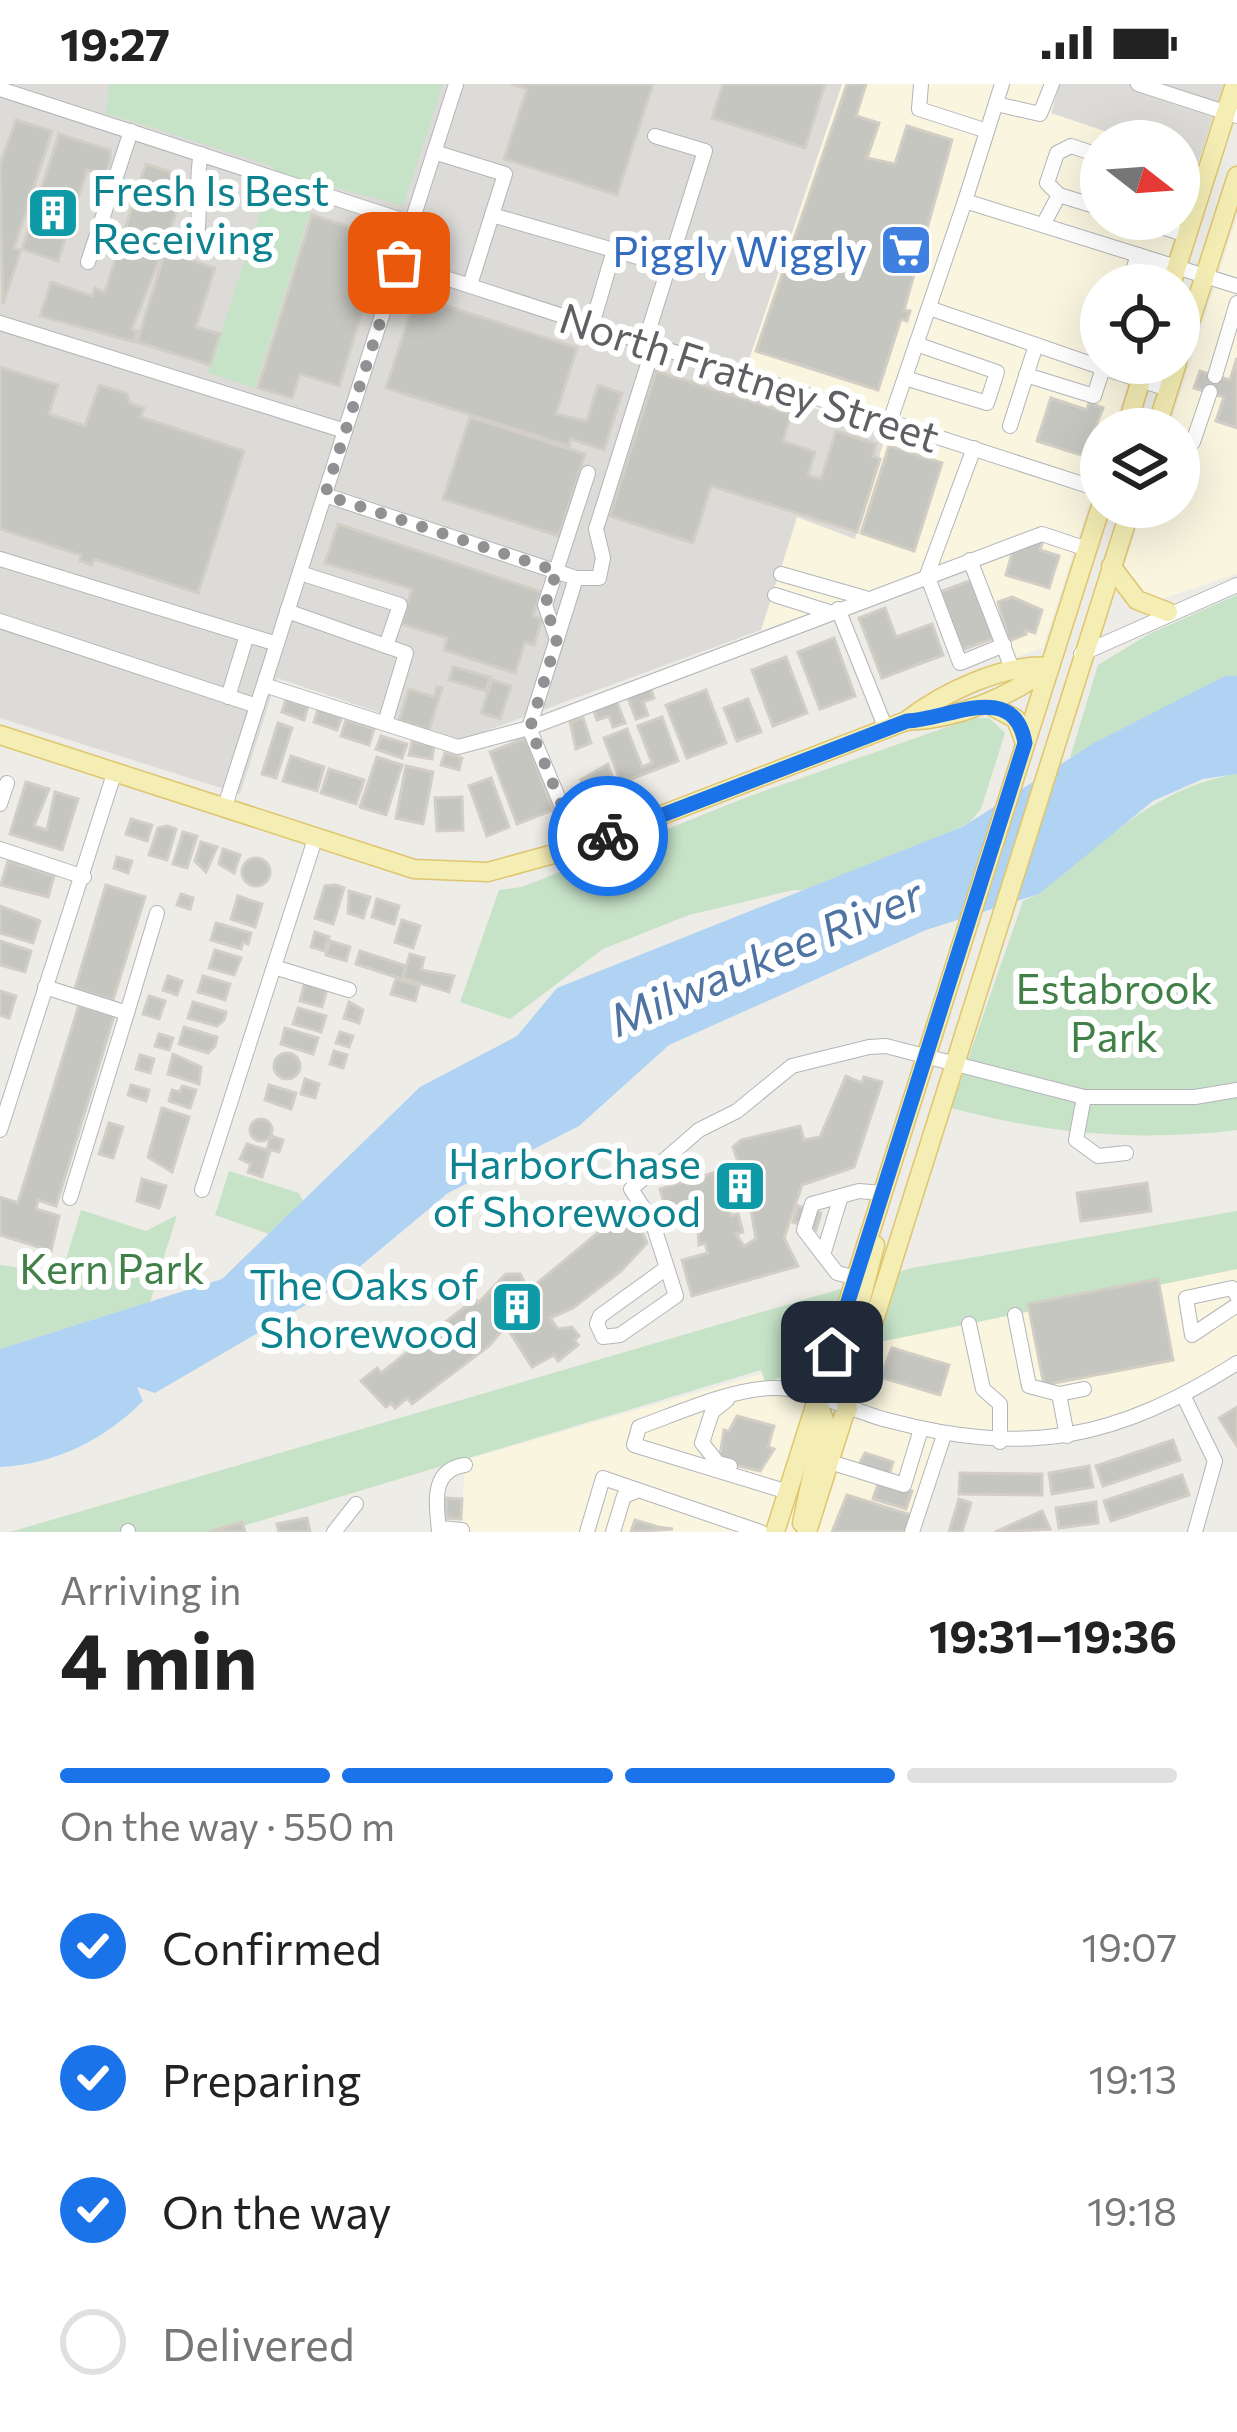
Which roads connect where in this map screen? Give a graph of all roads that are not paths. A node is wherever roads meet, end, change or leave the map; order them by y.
1 (455, 84) edge
2 (920, 84) edge
3 (1002, 84) edge
4 (1052, 84) edge
5 (1138, 84) edge
6 (1235, 84) edge
7 (3, 91) edge
8 (996, 104) junction
9 (1231, 114) edge
10 (131, 131) junction
11 (988, 131) junction
12 (655, 136) dead end
13 (1080, 149) edge
14 (434, 152) junction
15 (201, 154) junction
16 (1237, 176) edge
17 (1202, 189) joint
18 (1059, 195) junction
19 (1200, 195) edge
20 (965, 201) junction
21 (1080, 202) edge
22 (492, 215) junction
23 (411, 223) junction
24 (1043, 225) junction
25 (196, 240) dead end
26 (614, 250) junction
27 (1138, 255) junction
28 (88, 262) dead end
29 (399, 263) junction
30 (1135, 264) edge
31 (1153, 264) edge
32 (669, 266) junction
33 (1200, 275) edge
34 (1205, 275) junction
35 (470, 285) junction
36 (1237, 286) edge
37 (1200, 291) edge
38 (1237, 303) edge
39 (929, 308) junction
40 (0, 323) edge
41 (592, 325) junction
42 (650, 344) junction
43 (916, 344) junction
44 (1036, 344) junction
45 (1080, 358) edge
46 (1026, 374) junction
47 (1215, 376) dead end
48 (904, 378) junction
49 (1098, 384) edge
50 (1161, 384) edge
51 (1170, 384) edge
52 (1168, 389) junction
53 (1210, 392) dead end
54 (1162, 408) edge
55 (890, 421) junction
56 (1200, 421) edge
57 (1010, 426) dead end
58 (345, 431) junction
59 (974, 448) junction
60 (588, 473) dead end
61 (1080, 483) edge
62 (325, 495) junction
63 (1094, 528) edge
64 (1124, 528) edge
65 (1087, 549) junction
66 (0, 559) edge
67 (970, 560) junction
68 (1111, 566) junction
69 (557, 571) junction
70 (300, 573) junction
71 (781, 574) dead end
72 (927, 575) junction
73 (577, 578) junction
74 (1237, 585) edge
75 (775, 595) dead end
76 (865, 598) junction
77 (833, 610) junction
78 (287, 611) junction
79 (1168, 612) junction
80 (0, 621) edge
81 (247, 635) junction
82 (557, 639) junction
83 (277, 644) junction
84 (1004, 645) junction
85 (386, 646) junction
86 (1081, 654) junction
87 (960, 663) junction
88 (1050, 667) junction
89 (1013, 671) junction
90 (264, 685) junction
91 (969, 688) junction
92 (228, 697) junction
93 (986, 704) junction
94 (257, 706) junction
95 (907, 721) junction
96 (385, 724) junction
97 (530, 728) junction
98 (886, 729) junction
99 (0, 735) edge
100 (1025, 743) junction
101 (115, 771) junction
102 (7, 783) dead end
103 (0, 803) edge
104 (225, 806) junction
105 (316, 836) junction
106 (579, 847) junction
107 (0, 849) edge
108 (84, 878) junction
109 (158, 913) dead end
110 (274, 967) junction
111 (46, 987) junction
112 (349, 990) dead end
113 (127, 1013) junction
114 (925, 1057) junction
115 (953, 1066) junction
116 (1237, 1090) edge
117 (1084, 1097) junction
118 (0, 1130) edge
119 (1126, 1153) dead end
120 (202, 1190) dead end
121 (842, 1196) junction
122 (70, 1198) dead end
123 (880, 1198) junction
124 (824, 1255) junction
125 (665, 1269) junction
126 (890, 1270) junction
127 (856, 1278) junction
128 (1235, 1287) edge
129 (1237, 1305) edge
130 (1015, 1316) dead end
131 (969, 1324) dead end
132 (1237, 1363) edge
133 (1084, 1389) dead end
134 (1059, 1394) junction
135 (1184, 1396) junction
136 (727, 1400) junction
137 (817, 1400) junction
138 (848, 1410) junction
139 (921, 1429) junction
140 (944, 1435) junction
141 (1067, 1436) junction
142 (1000, 1442) junction
143 (830, 1462) junction
144 (465, 1465) dead end
145 (746, 1480) junction
146 (634, 1492) junction
147 (788, 1492) junction
148 (356, 1504) dead end
149 (737, 1528) edge
150 (439, 1530) edge
151 (461, 1530) edge
152 (334, 1532) edge
153 (586, 1532) edge
154 (613, 1532) edge
155 (760, 1532) edge
156 (775, 1532) edge
157 (804, 1532) edge
158 (912, 1532) edge
159 (1195, 1532) edge

1 - 14 street
2 - 11 street
3 - 8 street
4 - 8 street
5 - 9 street
6 - 9 main road
7 - 10 street
8 - 11 street
9 - 17 main road
10 - 15 street
10 - 28 street
11 - 20 street
12 - 32 street
13 - 18 street
14 - 22 street
14 - 23 street
15 - 23 street
15 - 25 street
16 - 34 main road
17 - 19 main road
18 - 21 street
18 - 24 street
20 - 24 street
20 - 39 street
22 - 26 street
22 - 35 street
23 - 29 street
24 - 27 street
26 - 32 street
26 - 41 street
27 - 30 street
27 - 31 street
29 - 35 street, North Fratney Street
29 - 58 street
32 - 42 street
33 - 34 street
34 - 36 street
34 - 37 main road
35 - 41 street, North Fratney Street
38 - 47 street
39 - 43 street
39 - 44 street
40 - 58 street
41 - 42 street, North Fratney Street
42 - 55 street, North Fratney Street
42 - 73 street
43 - 48 street
43 - 48 street
44 - 45 street
44 - 46 street
46 - 49 street
46 - 57 street
48 - 55 street
50 - 52 street
51 - 52 main road
52 - 54 main road
53 - 56 street
55 - 59 street, North Fratney Street
58 - 62 street
59 - 61 street, North Fratney Street
59 - 72 street
60 - 69 street
62 - 69 street
62 - 70 street
63 - 65 main road
64 - 68 main road
65 - 67 street
65 - 88 main road
66 - 81 street
67 - 72 street
67 - 84 street
68 - 79 main road
68 - 86 main road
69 - 73 street
69 - 82 street
70 - 78 street
70 - 85 street
71 - 76 street
72 - 76 street
72 - 87 street
73 - 82 street
74 - 79 street
75 - 77 street
76 - 77 street
77 - 97 street
77 - 98 street
78 - 83 street
78 - 85 street
79 - 86 street
80 - 92 street
81 - 83 street
81 - 92 street
82 - 97 street
83 - 90 street
84 - 87 street
84 - 89 street
85 - 96 street
86 - 88 main road
86 - 115 main road
87 - 91 street
88 - 89 main road
88 - 93 main road
88 - 100 main road
89 - 91 main road
90 - 94 street
90 - 96 street
91 - 95 main road
92 - 94 street
93 - 95 main road
93 - 100 main road
94 - 104 street
95 - 98 main road
96 - 97 street
97 - 106 street
98 - 106 main road
99 - 101 main road
100 - 114 main road
101 - 104 main road
101 - 108 street
102 - 103 street
104 - 105 main road
105 - 106 main road
105 - 110 street
107 - 108 street
108 - 111 street
109 - 113 street
110 - 112 street
110 - 120 street
111 - 113 street
111 - 118 street
113 - 122 street
114 - 115 street
114 - 123 main road
114 - 125 street
115 - 117 street
115 - 126 main road
116 - 117 street
117 - 119 street
121 - 123 street
121 - 124 street
121 - 124 street
123 - 126 main road
123 - 127 main road
123 - 138 main road
124 - 127 street
125 - 125 street
126 - 138 main road
127 - 137 main road
128 - 129 street
130 - 134 street
131 - 142 street
132 - 135 street
133 - 134 street
134 - 141 street
135 - 141 street
135 - 159 street
136 - 137 street
136 - 145 street
136 - 145 street
137 - 138 street
137 - 147 main road
137 - 157 main road
138 - 139 street
138 - 143 main road
139 - 140 street
139 - 143 street
140 - 142 street
140 - 158 street
141 - 142 street
143 - 157 main road
144 - 150 street
145 - 147 street
146 - 149 street
146 - 153 street
146 - 154 street
147 - 156 main road
148 - 152 street
149 - 155 street
150 - 151 street

